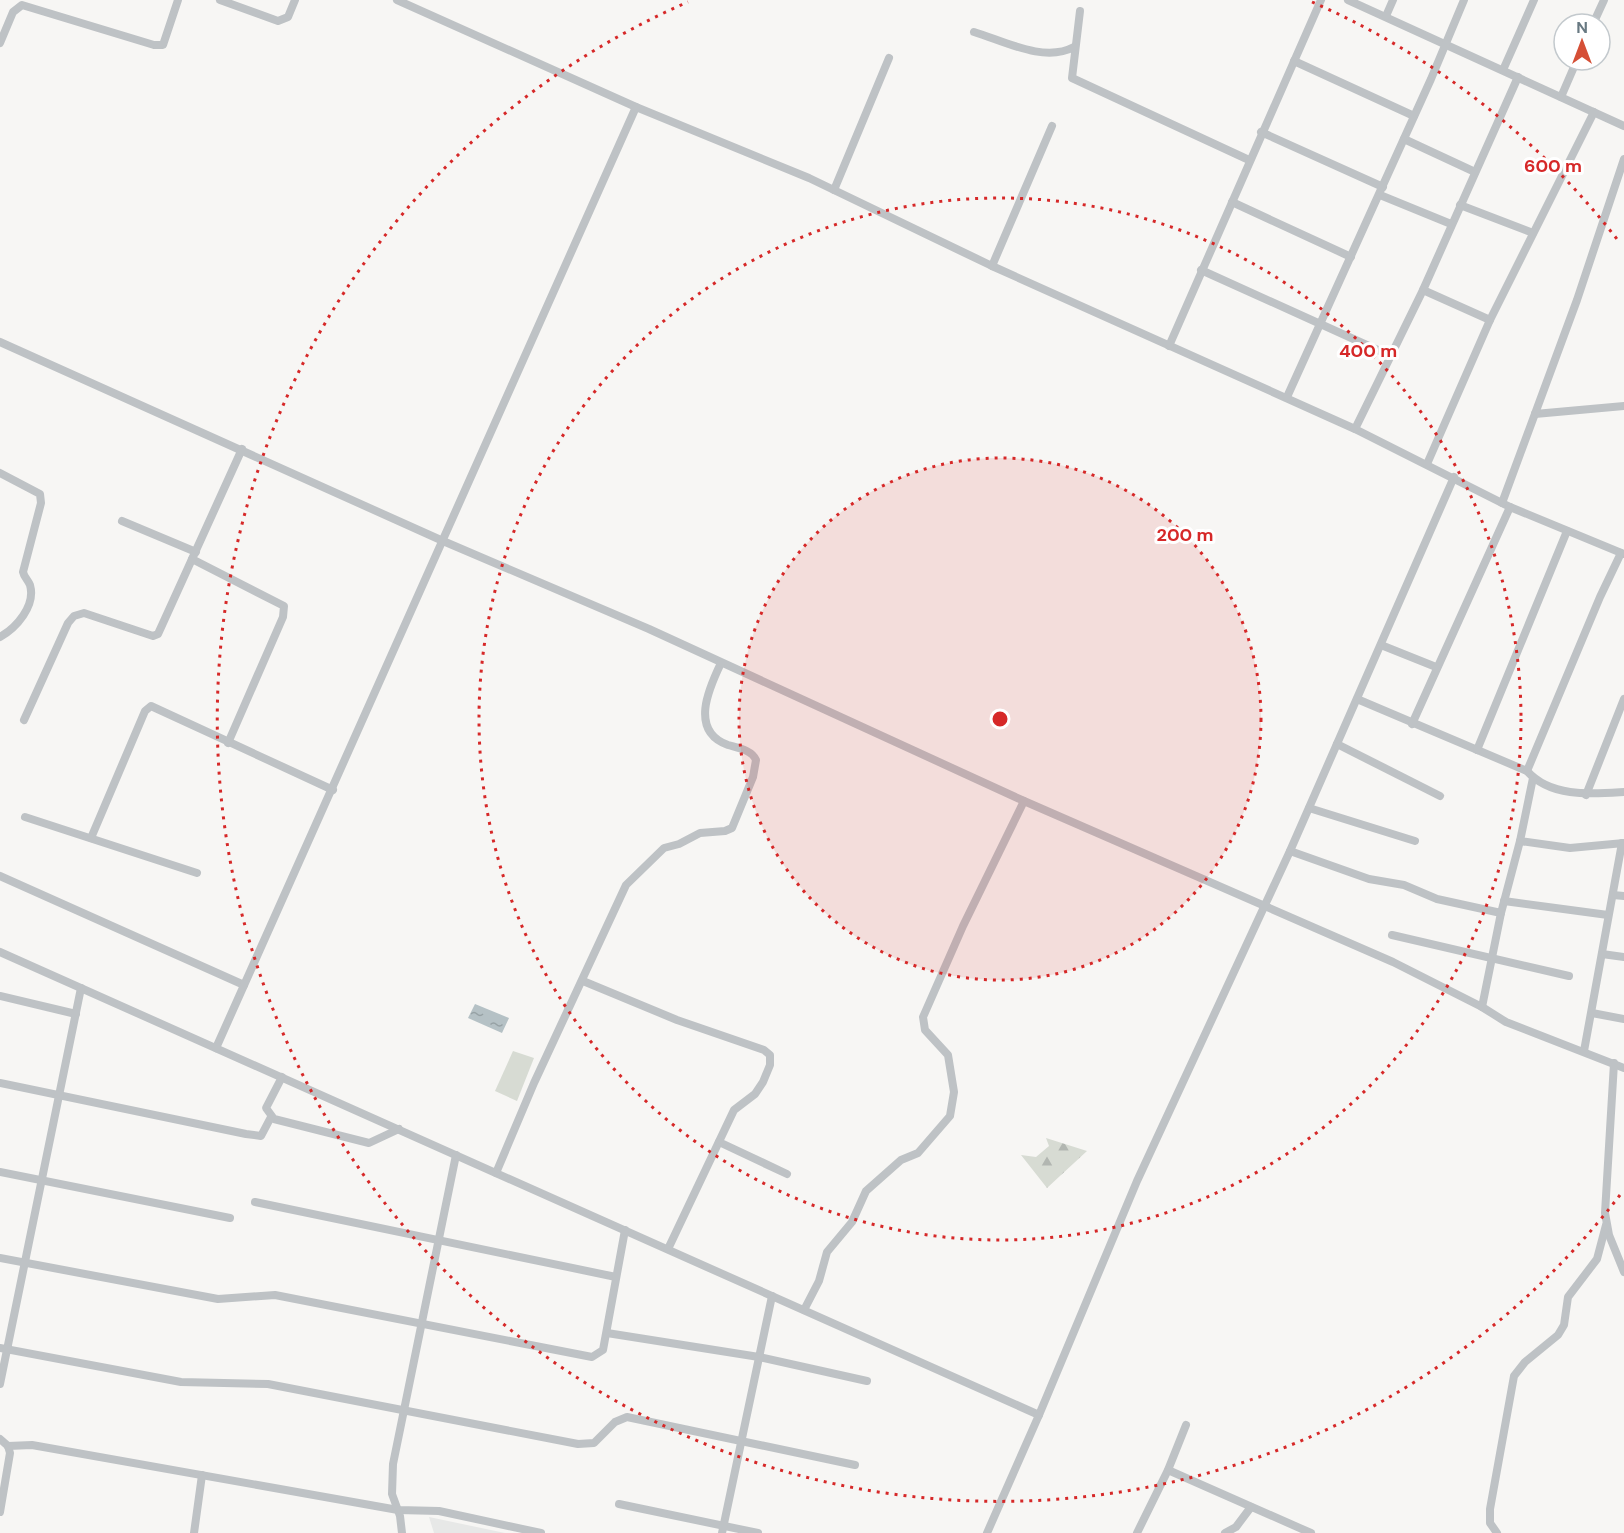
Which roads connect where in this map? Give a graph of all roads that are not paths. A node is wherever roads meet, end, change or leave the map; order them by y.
1 (178, 0) edge
2 (220, 0) edge
3 (295, 0) edge
4 (398, 0) edge
5 (1321, 0) edge
6 (1348, 0) edge
7 (1393, 0) edge
8 (1464, 0) edge
9 (1534, 0) edge
10 (1080, 12) dead end
11 (1386, 16) junction
12 (974, 32) dead end
13 (0, 43) edge
14 (1446, 43) junction
15 (1074, 47) junction
16 (889, 58) dead end
17 (1294, 61) junction
18 (1503, 70) junction
19 (1572, 72) edge
20 (1518, 77) junction
21 (1561, 97) junction
22 (636, 107) junction
23 (1594, 112) junction
24 (1414, 116) junction
25 (1052, 126) dead end
26 (1624, 126) edge
27 (1262, 132) junction
28 (1404, 139) junction
29 (1624, 159) edge
30 (1249, 160) junction
31 (1475, 172) junction
32 (834, 190) junction
33 (1381, 191) junction
34 (1232, 202) junction
35 (1460, 205) junction
36 (1451, 224) junction
37 (1533, 233) junction
38 (1351, 257) junction
39 (992, 266) junction
40 (1201, 270) junction
41 (1423, 290) junction
42 (1490, 320) junction
43 (1321, 323) junction
44 (0, 342) edge
45 (1169, 346) junction
46 (1391, 356) junction
47 (1287, 397) junction
48 (1624, 406) edge
49 (1535, 414) junction
50 (1355, 429) junction
51 (242, 449) junction
52 (1427, 464) junction
53 (0, 473) edge
54 (1454, 477) junction
55 (1506, 505) junction
56 (122, 521) dead end
57 (1566, 531) junction
58 (443, 541) junction
59 (1623, 553) edge
60 (194, 555) junction
61 (0, 637) edge
62 (1381, 645) junction
63 (721, 663) junction
64 (1436, 667) junction
65 (1357, 699) junction
66 (1624, 699) edge
67 (24, 720) dead end
68 (1412, 724) junction
69 (228, 743) junction
70 (1337, 744) junction
71 (1477, 750) junction
72 (1527, 771) junction
73 (1533, 778) junction
74 (333, 790) junction
75 (1624, 792) edge
76 (1586, 795) junction
77 (1440, 796) dead end
78 (1024, 801) junction
79 (1309, 807) junction
80 (25, 817) dead end
81 (91, 838) junction
82 (1415, 841) dead end
83 (1520, 841) junction
84 (1623, 843) edge
85 (1290, 851) junction
86 (196, 873) dead end
87 (0, 876) edge
88 (1613, 896) junction
89 (1624, 897) edge
90 (1504, 901) junction
91 (1263, 905) junction
92 (1501, 912) junction
93 (1608, 915) junction
94 (1392, 934) dead end
95 (0, 952) edge
96 (1602, 954) junction
97 (1624, 957) edge
98 (1492, 958) junction
99 (1569, 976) dead end
100 (583, 981) junction
101 (244, 985) junction
102 (81, 988) junction
103 (0, 996) edge
104 (1482, 1007) junction
105 (1592, 1013) junction
106 (76, 1014) junction
107 (1624, 1018) edge
108 (216, 1048) junction
109 (1584, 1051) junction
110 (1614, 1063) junction
111 (1624, 1068) edge
112 (282, 1077) junction
113 (0, 1083) edge
114 (59, 1095) junction
115 (271, 1117) junction
116 (399, 1129) junction
117 (719, 1142) junction
118 (456, 1155) junction
119 (0, 1172) edge
120 (496, 1173) junction
121 (787, 1174) dead end
122 (41, 1182) junction
123 (255, 1202) dead end
124 (230, 1218) dead end
125 (1606, 1225) junction
126 (625, 1230) junction
127 (441, 1240) junction
128 (668, 1249) junction
129 (0, 1258) edge
130 (23, 1262) junction
131 (1624, 1272) edge
132 (616, 1277) junction
133 (772, 1296) junction
134 (804, 1310) junction
135 (423, 1323) junction
136 (606, 1333) junction
137 (3, 1348) edge
138 (759, 1357) junction
139 (867, 1381) dead end
140 (0, 1384) edge
141 (405, 1409) junction
142 (1039, 1415) junction
143 (1186, 1425) dead end
144 (0, 1439) edge
145 (742, 1440) junction
146 (8, 1446) junction
147 (855, 1465) dead end
148 (1168, 1470) junction
149 (202, 1475) junction
150 (1, 1497) edge
151 (619, 1504) dead end
152 (1251, 1506) junction
153 (398, 1510) junction
154 (0, 1512) edge
155 (723, 1529) edge
156 (194, 1533) edge
157 (402, 1533) edge
158 (542, 1533) edge
159 (758, 1533) edge
160 (987, 1533) edge
161 (1137, 1533) edge
162 (1225, 1533) edge
163 (1311, 1533) edge
164 (1497, 1533) edge

1 - 13 street
2 - 3 street
4 - 22 street
5 - 17 street
6 - 11 street
7 - 11 street
8 - 14 street
9 - 18 street
10 - 15 street
11 - 14 street
12 - 15 street
14 - 18 street
14 - 24 street
15 - 30 street
16 - 32 street
17 - 24 street
17 - 27 street
18 - 20 street
19 - 21 street
20 - 21 street
20 - 31 street
21 - 23 street
22 - 32 street
22 - 58 street
23 - 26 street
23 - 37 street
24 - 28 street
25 - 39 street
27 - 30 street
27 - 33 street
28 - 31 street
28 - 33 street
29 - 49 street
30 - 34 street
31 - 35 street
32 - 39 street
33 - 36 street
33 - 38 street
34 - 38 street
34 - 40 street
35 - 36 street
35 - 37 street
36 - 41 street
37 - 42 street
38 - 43 street
39 - 45 street
40 - 43 street
40 - 45 street
41 - 42 street
41 - 46 street
42 - 52 street
43 - 46 street
43 - 47 street
44 - 51 street
45 - 47 street
46 - 50 street
47 - 50 street
48 - 49 street
49 - 55 street
50 - 52 street
51 - 58 street
51 - 60 street
52 - 54 street
53 - 61 street
54 - 55 street
54 - 62 street
55 - 57 street
55 - 64 street
56 - 60 street
57 - 59 street
57 - 71 street
58 - 63 street
58 - 74 street
59 - 72 street
60 - 67 street
60 - 69 street
62 - 64 street
62 - 65 street
63 - 78 street
63 - 100 street
64 - 68 street
65 - 68 street
65 - 70 street
66 - 76 street
68 - 71 street
69 - 74 street
69 - 81 street
70 - 77 street
70 - 79 street
71 - 72 street
72 - 73 street
73 - 76 street
73 - 83 street
74 - 101 street
75 - 76 street
78 - 91 street
78 - 134 street
79 - 82 street
79 - 85 street
80 - 81 street
81 - 86 street
83 - 84 street
83 - 90 street
84 - 88 street
85 - 91 street
85 - 92 street
87 - 101 street
88 - 89 street
88 - 93 street
90 - 92 street
90 - 93 street
91 - 104 street
91 - 142 street
92 - 98 street
93 - 96 street
94 - 98 street
95 - 102 street
96 - 97 street
96 - 105 street
98 - 99 street
98 - 104 street
100 - 117 street
100 - 120 street
101 - 108 street
102 - 106 street
102 - 108 street
103 - 106 street
104 - 109 street
105 - 107 street
105 - 109 street
106 - 114 street
108 - 112 street
109 - 110 street
110 - 111 street
110 - 125 street
112 - 115 street
112 - 116 street
113 - 114 street
114 - 115 street
114 - 122 street
115 - 116 street
116 - 118 street
117 - 121 street
117 - 128 street
118 - 120 street
118 - 127 street
119 - 122 street
120 - 126 street
122 - 124 street
122 - 130 street
123 - 127 street
125 - 131 street
125 - 164 street
126 - 128 street
126 - 132 street
127 - 132 street
127 - 135 street
128 - 133 street
129 - 130 street
130 - 135 street
130 - 137 street
132 - 136 street
133 - 134 street
133 - 138 street
134 - 142 street
135 - 136 street
135 - 141 street
136 - 138 street
137 - 140 street
137 - 141 street
138 - 139 street
138 - 145 street
141 - 145 street
141 - 153 street
142 - 160 street
143 - 148 street
144 - 146 street
145 - 147 street
145 - 155 street
146 - 149 street
146 - 150 street
148 - 152 street
148 - 161 street
149 - 153 street
149 - 156 street
150 - 154 street
151 - 155 street
152 - 162 street
152 - 163 street
153 - 157 street
153 - 158 street
155 - 159 street

